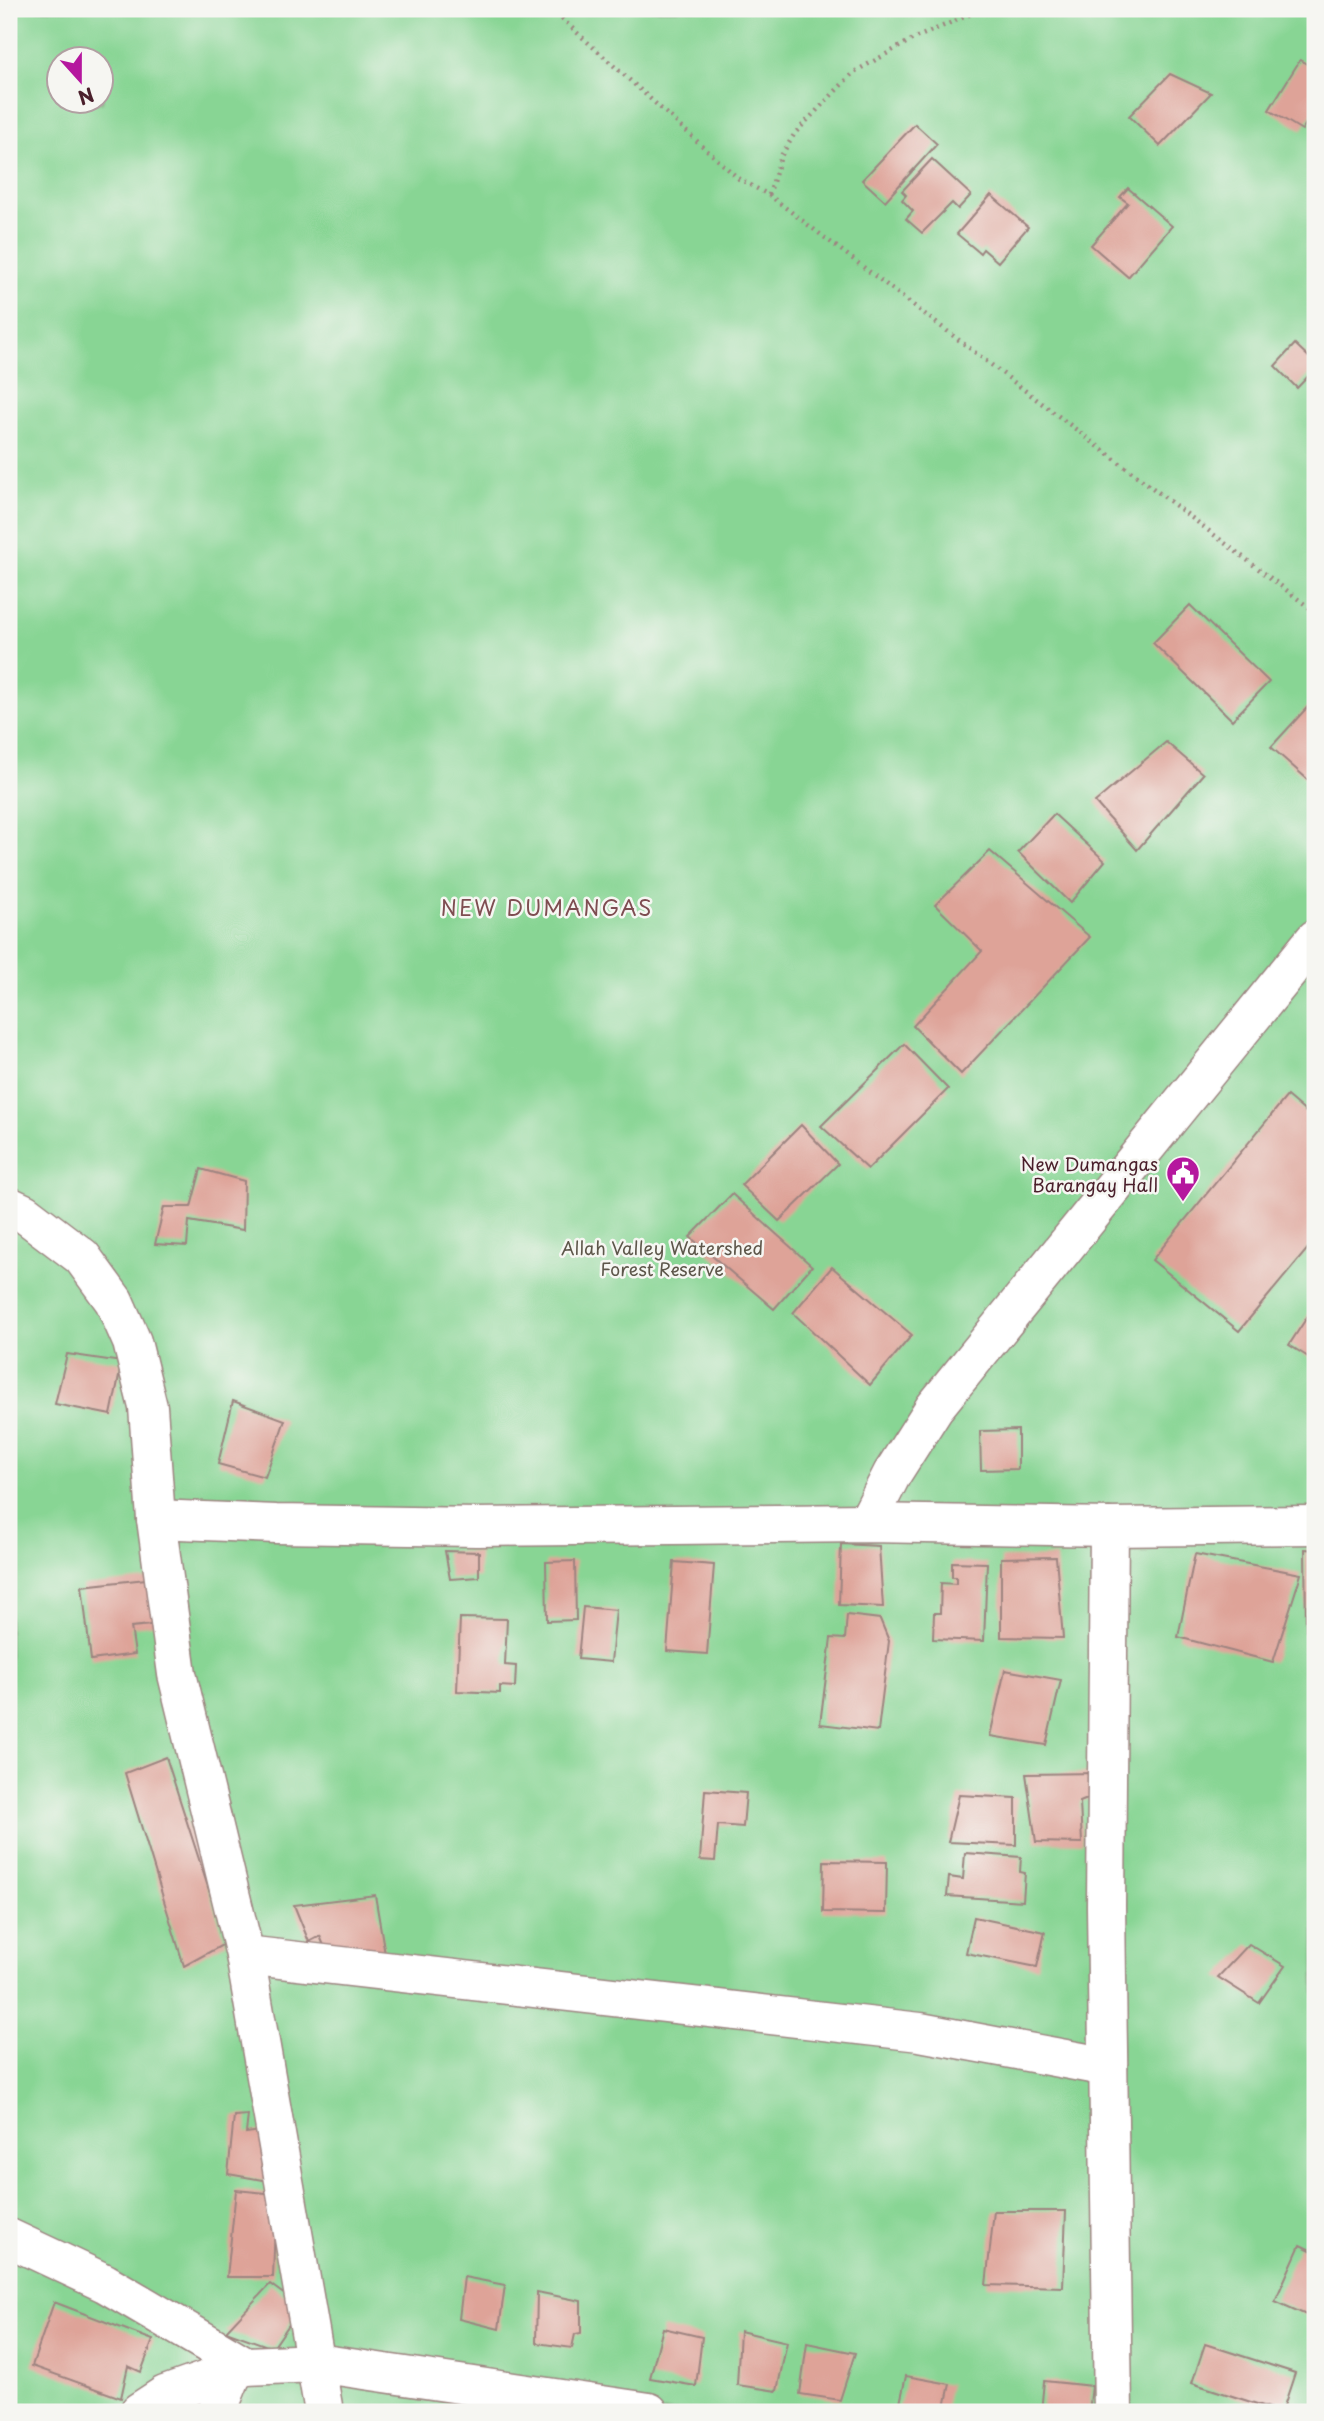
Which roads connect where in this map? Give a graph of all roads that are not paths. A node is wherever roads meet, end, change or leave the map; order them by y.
1 (1315, 939) edge
2 (9, 1206) edge
3 (156, 1519) junction
4 (867, 1523) junction
5 (1315, 1525) edge
6 (1109, 1527) junction
7 (245, 1955) junction
8 (1108, 2067) junction
9 (9, 2238) edge
10 (317, 2363) junction
11 (240, 2368) junction
12 (139, 2412) edge
13 (217, 2412) edge
14 (324, 2412) edge
15 (649, 2412) edge
16 (1113, 2412) edge

1 - 4 street
2 - 3 street
3 - 4 street
3 - 7 street
4 - 6 street
5 - 6 street
6 - 8 street
7 - 8 street
7 - 10 street
8 - 16 street
9 - 11 street
10 - 11 street
10 - 14 street
10 - 15 street
11 - 12 street
11 - 13 street

